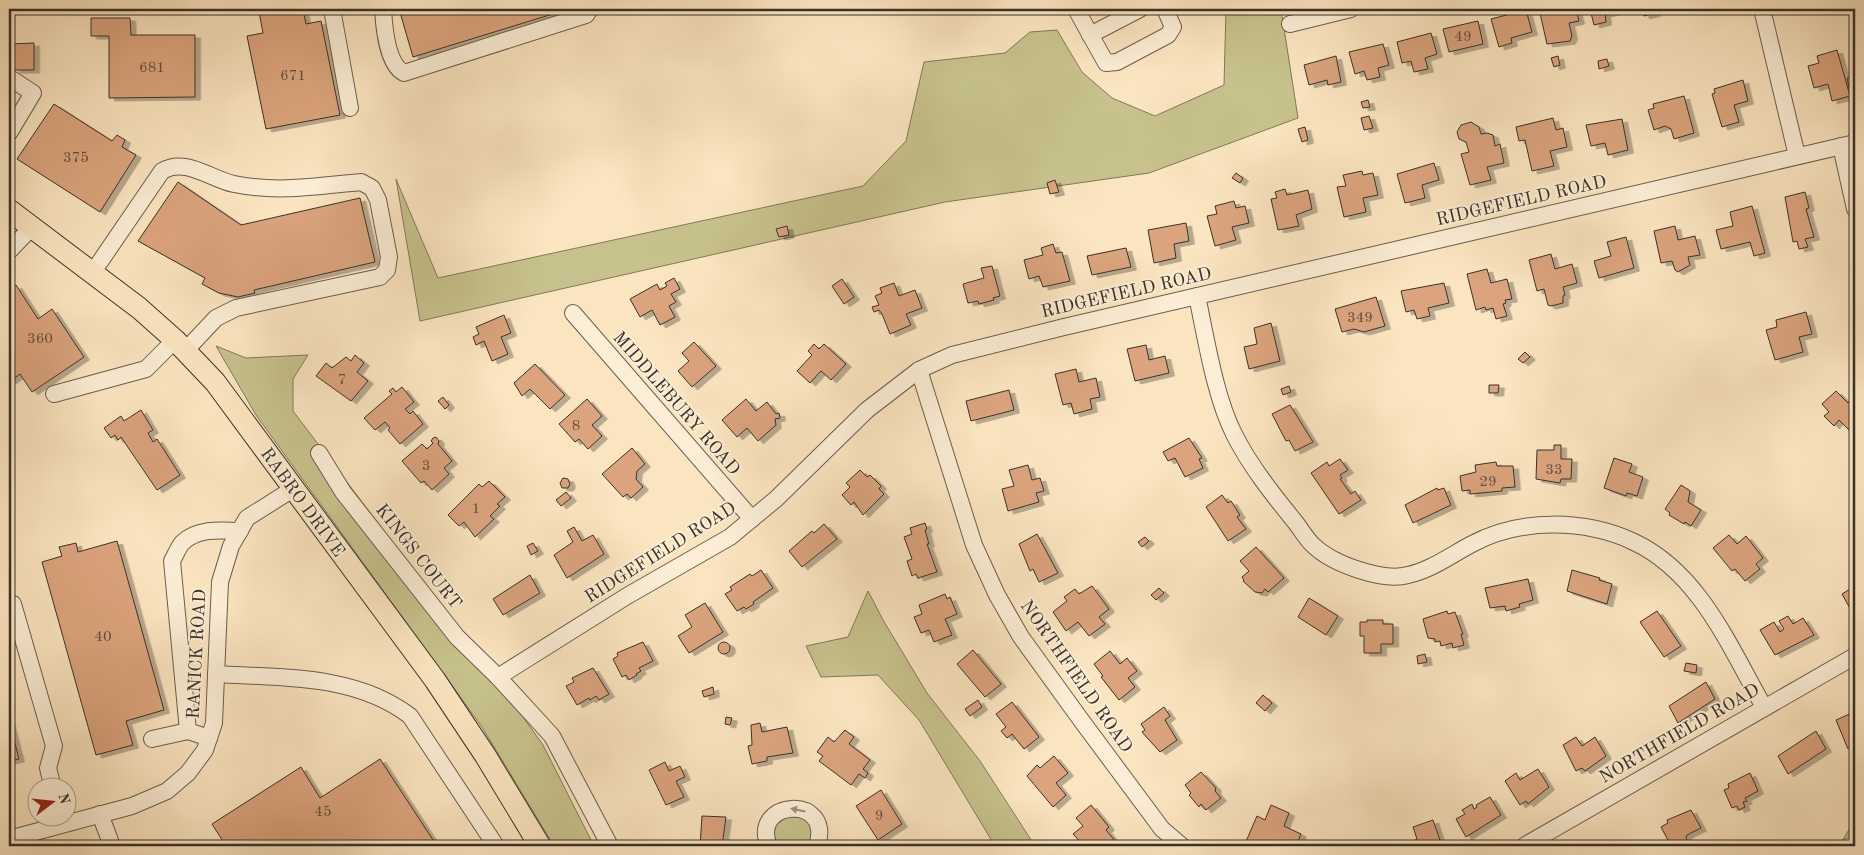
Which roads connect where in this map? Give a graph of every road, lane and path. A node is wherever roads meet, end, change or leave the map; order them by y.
1 (332, 9) edge
2 (383, 9) edge
3 (590, 9) edge
4 (1076, 9) edge
5 (1140, 9) edge
6 (1165, 9) edge
7 (1351, 9) edge
8 (1762, 9) edge
9 (1290, 24) dead end
10 (1090, 35) junction
11 (9, 86) edge
12 (350, 108) dead end
13 (9, 133) edge
14 (1848, 145) edge
15 (1797, 156) junction
16 (1855, 209) edge
17 (9, 210) edge
18 (32, 227) junction
19 (9, 251) edge
20 (93, 272) junction
21 (1197, 296) junction
22 (573, 313) dead end
23 (180, 345) junction
24 (919, 370) junction
25 (54, 394) dead end
26 (319, 453) dead end
27 (293, 489) junction
28 (752, 519) junction
29 (240, 531) junction
30 (13, 604) dead end
31 (1855, 656) edge
32 (216, 674) junction
33 (498, 676) junction
34 (1764, 707) junction
35 (188, 730) junction
36 (209, 738) junction
37 (152, 739) dead end
38 (50, 778) edge
39 (100, 814) junction
40 (78, 818) edge
41 (40, 828) edge
42 (9, 839) edge
43 (112, 846) edge
44 (496, 846) edge
45 (540, 846) edge
46 (610, 846) edge
47 (769, 846) edge
48 (818, 846) edge
49 (1182, 846) edge
50 (1524, 846) edge

1 - 12 street
2 - 3 street
4 - 10 street
5 - 10 street
6 - 10 street
7 - 9 street
8 - 15 street
11 - 13 street
14 - 15 street, RIDGEFIELD ROAD
14 - 16 street
15 - 21 street, RIDGEFIELD ROAD
17 - 18 main road, RABRO DRIVE
18 - 19 street
18 - 20 main road, RABRO DRIVE
20 - 23 main road, RABRO DRIVE
20 - 23 street
21 - 24 street, RIDGEFIELD ROAD
21 - 34 street
22 - 28 street, MIDDLEBURY ROAD
23 - 25 street
23 - 27 main road, RABRO DRIVE
24 - 28 street, RIDGEFIELD ROAD
24 - 49 street, NORTHFIELD ROAD
26 - 33 street, KINGS COURT
27 - 29 street, RANICK ROAD
27 - 45 main road, RABRO DRIVE
28 - 33 street, RIDGEFIELD ROAD
29 - 32 street, RANICK ROAD
29 - 35 street
30 - 38 street
31 - 34 street, NORTHFIELD ROAD
32 - 36 street, RANICK ROAD
32 - 44 street
33 - 46 street, KINGS COURT
34 - 50 street, NORTHFIELD ROAD
35 - 36 street
35 - 37 street
36 - 39 street, RANICK ROAD
39 - 40 street, RANICK ROAD
39 - 43 street
41 - 42 street, RANICK ROAD
48 -> 47 street

